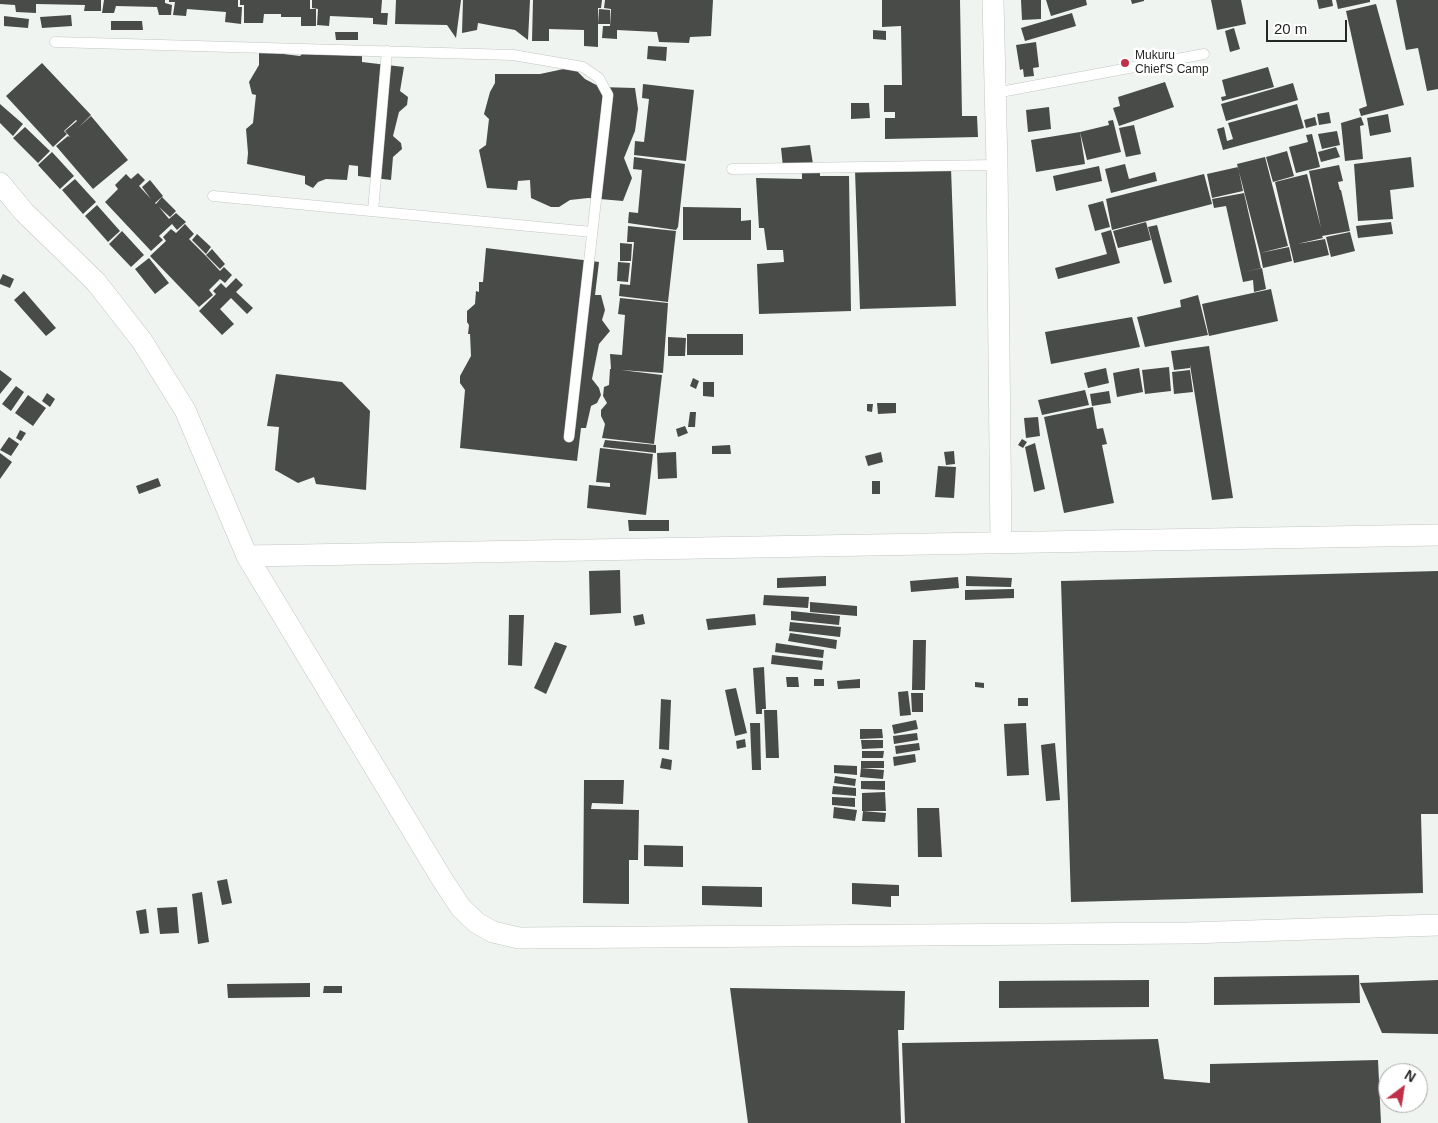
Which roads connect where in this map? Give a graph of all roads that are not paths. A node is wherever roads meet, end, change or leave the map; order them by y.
1 (993, 0) edge
2 (55, 42) dead end
3 (387, 51) junction
4 (1204, 54) dead end
5 (995, 93) junction
6 (997, 165) junction
7 (732, 169) dead end
8 (0, 183) edge
9 (213, 196) dead end
10 (373, 211) junction
11 (592, 232) junction
12 (569, 437) dead end
13 (1438, 536) edge
14 (1001, 542) junction
15 (247, 556) junction
16 (1438, 925) edge

1 - 5 street
2 - 3 lane
3 - 10 lane
3 - 11 lane
4 - 5 lane
5 - 6 street
6 - 7 lane
6 - 14 street
8 - 15 street
9 - 10 lane
10 - 11 lane
11 - 12 lane
13 - 14 street
14 - 15 street
15 - 16 street

